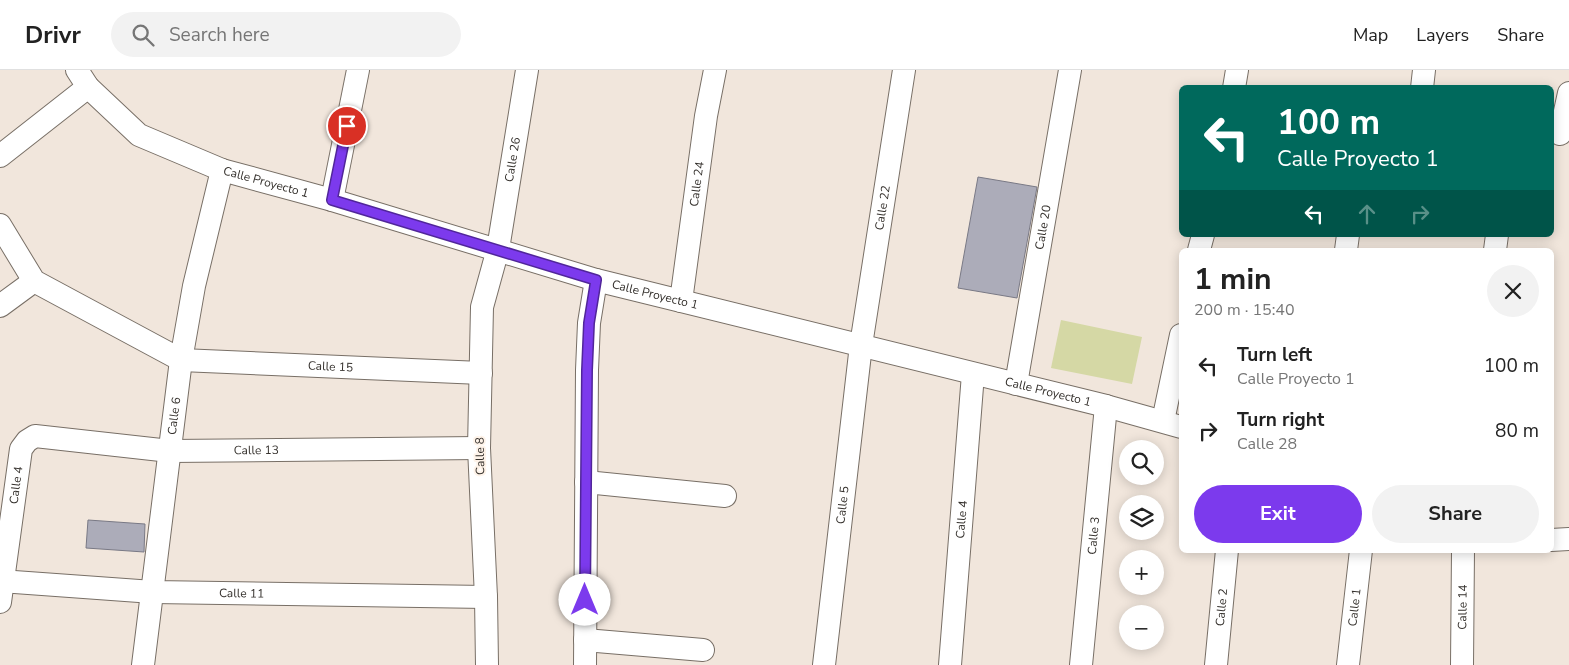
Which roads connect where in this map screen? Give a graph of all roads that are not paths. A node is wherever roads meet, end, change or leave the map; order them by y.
1 (358, 70) edge
2 (527, 70) edge
3 (715, 70) edge
4 (904, 70) edge
5 (1070, 70) edge
6 (1237, 70) edge
7 (1424, 70) edge
8 (82, 79) edge
9 (1234, 85) edge
10 (1422, 85) edge
11 (1569, 93) edge
12 (1560, 134) edge
13 (0, 156) edge
14 (222, 170) junction
15 (332, 200) junction
16 (0, 225) edge
17 (498, 249) junction
18 (596, 280) junction
19 (34, 282) junction
20 (681, 301) junction
21 (0, 306) edge
22 (861, 345) junction
23 (1179, 355) edge
24 (181, 360) junction
25 (481, 373) junction
26 (973, 374) junction
27 (1016, 384) junction
28 (1106, 406) junction
29 (1172, 424) edge
30 (35, 436) joint
31 (479, 448) junction
32 (170, 451) junction
33 (586, 482) junction
34 (726, 496) dead end
35 (1569, 539) edge
36 (1554, 540) edge
37 (1227, 553) edge
38 (1361, 553) edge
39 (1463, 553) edge
40 (1, 588) edge
41 (152, 592) junction
42 (486, 597) junction
43 (585, 640) junction
44 (704, 650) dead end
45 (142, 665) edge
46 (486, 665) edge
47 (585, 665) edge
48 (824, 665) edge
49 (950, 665) edge
50 (1081, 665) edge
51 (1216, 665) edge
52 (1348, 665) edge
53 (1462, 665) edge

1 - 15 street
2 - 17 street, Calle 26
3 - 20 street, Calle 24
4 - 22 street, Calle 22
5 - 27 street, Calle 20
6 - 9 street
7 - 10 street
8 - 13 street
8 - 14 street, Calle Proyecto 1
11 - 12 street
14 - 15 street, Calle Proyecto 1
14 - 24 street, Calle 6
15 - 17 street, Calle Proyecto 1
16 - 19 street
17 - 18 street, Calle Proyecto 1
17 - 25 street, Calle 8
18 - 20 street, Calle Proyecto 1
18 - 33 street
19 - 21 street
19 - 24 street
20 - 22 street, Calle Proyecto 1
22 - 26 street, Calle Proyecto 1
22 - 48 street, Calle 5
23 - 29 street
24 - 25 street, Calle 15
24 - 32 street, Calle 6
25 - 31 street, Calle 8
26 - 27 street, Calle Proyecto 1
26 - 49 street, Calle 4
27 - 28 street, Calle Proyecto 1
28 - 29 street, Calle Proyecto 1
28 - 50 street, Calle 3
30 - 32 street, Calle 13
30 - 40 street, Calle 4
31 - 32 street, Calle 13
31 - 42 street, Calle 8
32 - 41 street, Calle 6
33 - 34 street
33 - 43 street
35 - 36 street
37 - 51 street, Calle 2
38 - 52 street, Calle 1
39 - 53 street, Calle 14
40 - 41 street, Calle 11
41 - 42 street, Calle 11
41 - 45 street, Calle 6
42 - 46 street, Calle 8
43 - 44 street
43 - 47 street

